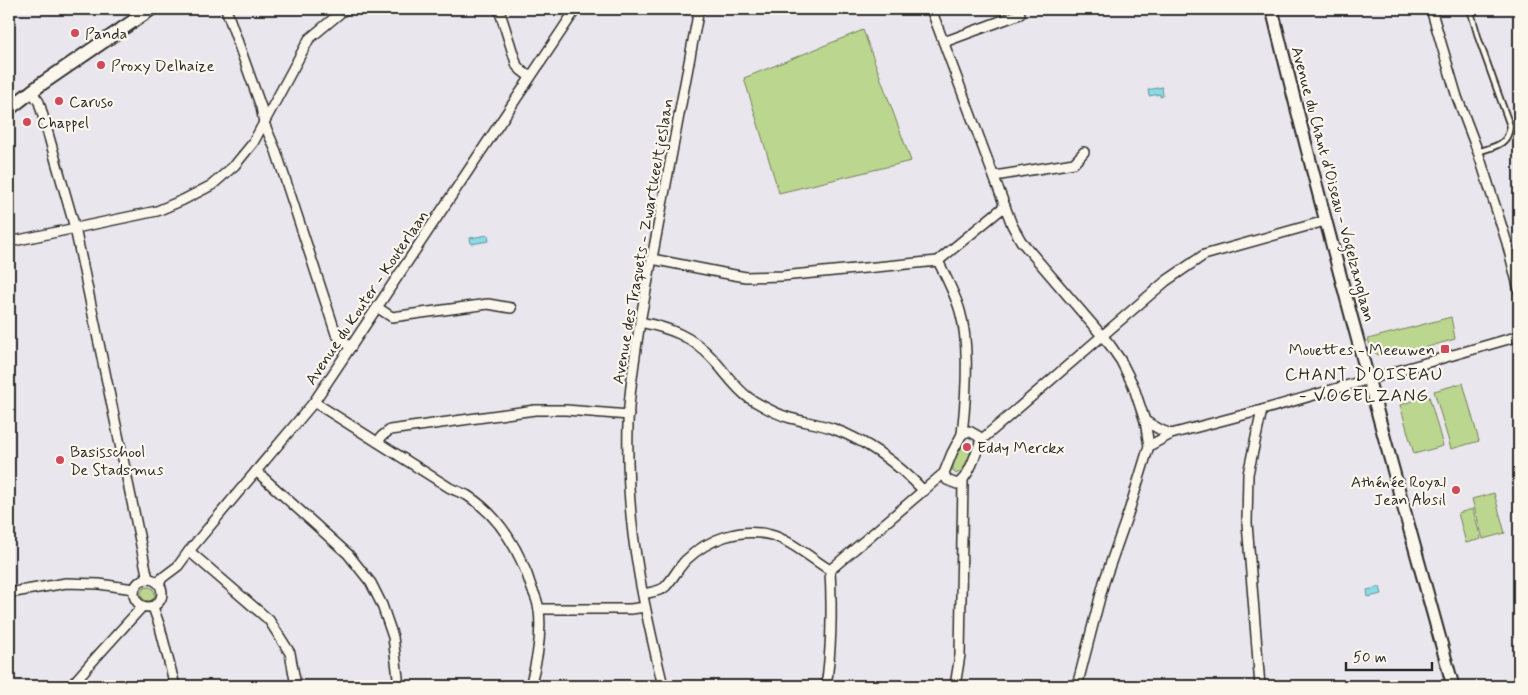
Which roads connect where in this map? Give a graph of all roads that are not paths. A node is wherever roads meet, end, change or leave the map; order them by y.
1 (151, 9) edge
2 (226, 9) edge
3 (345, 9) edge
4 (499, 9) edge
5 (576, 9) edge
6 (699, 9) edge
7 (931, 9) edge
8 (1272, 9) edge
9 (1431, 9) edge
10 (1470, 9) edge
11 (1020, 14) dead end
12 (944, 42) junction
13 (530, 77) junction
14 (31, 91) junction
15 (9, 109) edge
16 (264, 123) junction
17 (1084, 152) dead end
18 (1478, 152) junction
19 (995, 176) junction
20 (1005, 206) junction
21 (1325, 221) junction
22 (75, 228) junction
23 (9, 242) edge
24 (652, 259) junction
25 (938, 261) junction
26 (1519, 290) edge
27 (378, 308) junction
28 (511, 308) dead end
29 (640, 322) junction
30 (1102, 336) junction
31 (1519, 336) edge
32 (351, 347) junction
33 (1368, 379) junction
34 (314, 402) junction
35 (1262, 410) junction
36 (629, 415) junction
37 (1145, 421) junction
38 (962, 434) junction
39 (1171, 434) junction
40 (981, 440) junction
41 (378, 442) junction
42 (1149, 446) junction
43 (256, 472) junction
44 (944, 473) junction
45 (962, 482) junction
46 (924, 491) junction
47 (189, 551) junction
48 (830, 570) junction
49 (148, 579) junction
50 (159, 584) junction
51 (134, 589) junction
52 (9, 593) edge
53 (643, 594) junction
54 (142, 607) junction
55 (153, 607) junction
56 (645, 607) junction
57 (539, 609) junction
58 (71, 686) edge
59 (175, 686) edge
60 (296, 686) edge
61 (400, 686) edge
62 (530, 686) edge
63 (663, 686) edge
64 (826, 686) edge
65 (954, 686) edge
66 (1077, 686) edge
67 (1260, 686) edge
68 (1454, 686) edge

1 - 14 main road
2 - 16 street
3 - 16 street
4 - 13 street
5 - 13 street, Avenue du Kouter - Kouterlaan
6 - 24 street, Avenue des Traquets - Zwartkeeltjeslaan
7 - 12 street
8 - 21 street, Avenue du Chant d'Oiseau - Vogelzanglaan
9 - 18 street
10 - 18 lane
11 - 12 street
12 - 19 street
13 - 27 street, Avenue du Kouter - Kouterlaan
14 - 15 main road
14 - 22 street
16 - 22 street
16 - 32 street
17 - 19 street
18 - 26 street
19 - 20 street
20 - 25 street
20 - 30 street
21 - 30 street
21 - 33 street, Avenue du Chant d'Oiseau - Vogelzanglaan
22 - 23 street
22 - 49 street
24 - 25 street
24 - 29 street, Avenue des Traquets - Zwartkeeltjeslaan
25 - 38 street
27 - 28 street
27 - 32 street, Avenue du Kouter - Kouterlaan
29 - 36 street, Avenue des Traquets - Zwartkeeltjeslaan
29 - 46 street
30 - 37 street
30 - 40 street
31 - 33 street
32 - 34 street, Avenue du Kouter - Kouterlaan
33 - 35 street
33 - 68 street, Avenue du Chant d'Oiseau - Vogelzanglaan
34 - 41 street
34 - 43 street, Avenue du Kouter - Kouterlaan
35 - 39 street
35 - 67 street
36 - 41 street
36 - 53 street, Avenue des Traquets - Zwartkeeltjeslaan
37 - 39 street
37 - 42 street
38 - 40 street
38 - 44 street
39 - 42 street
40 - 45 street
41 - 57 street
42 - 66 street
43 - 47 street, Avenue du Kouter - Kouterlaan
43 - 61 street
44 - 45 street
44 - 46 street
45 - 65 street
46 - 48 street
47 - 50 street, Avenue du Kouter - Kouterlaan
47 - 60 street
48 - 53 street
48 - 64 street
49 - 50 street
49 - 51 street
50 - 55 street
51 - 52 street
51 - 54 street
53 - 56 street, Avenue des Traquets - Zwartkeeltjeslaan
54 - 55 street
54 - 58 street
55 - 59 street
56 - 57 street
56 - 63 street, Avenue des Traquets - Zwartkeeltjeslaan
57 - 62 street

